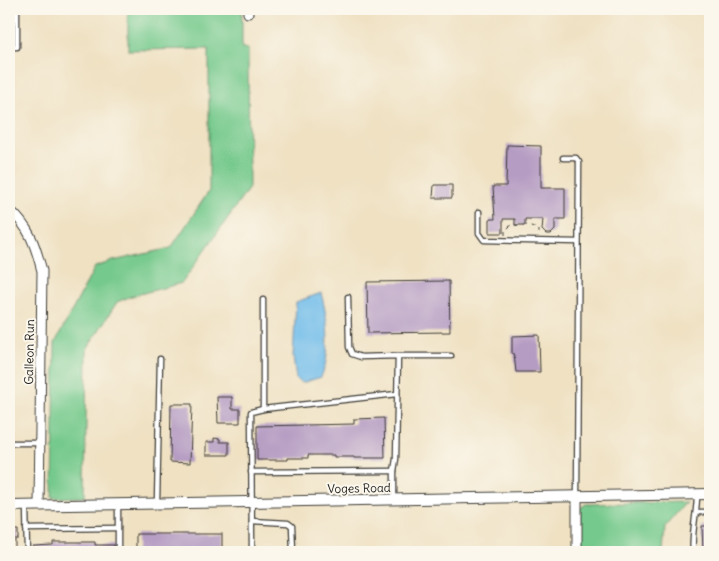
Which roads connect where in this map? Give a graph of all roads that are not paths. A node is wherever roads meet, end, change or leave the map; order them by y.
1 (17, 9) edge
2 (9, 47) edge
3 (563, 158) dead end
4 (9, 209) edge
5 (479, 212) dead end
6 (578, 242) junction
7 (348, 297) dead end
8 (263, 300) dead end
9 (398, 356) junction
10 (451, 356) dead end
11 (160, 359) dead end
12 (397, 394) junction
13 (264, 409) junction
14 (9, 443) edge
15 (40, 443) junction
16 (394, 470) junction
17 (251, 472) junction
18 (710, 494) edge
19 (697, 495) junction
20 (577, 497) junction
21 (394, 500) junction
22 (252, 502) junction
23 (118, 504) junction
24 (157, 504) junction
25 (39, 505) junction
26 (9, 506) edge
27 (26, 506) junction
28 (697, 512) junction
29 (710, 512) edge
30 (252, 521) junction
31 (118, 528) junction
32 (26, 529) junction
33 (27, 552) edge
34 (118, 552) edge
35 (252, 552) edge
36 (293, 552) edge
37 (577, 552) edge
38 (692, 552) edge

1 - 2 lane
3 - 6 lane
4 - 15 street, Galleon Run
5 - 6 lane
6 - 20 lane
7 - 9 lane
8 - 13 lane
9 - 10 lane
9 - 12 lane
11 - 24 lane
12 - 13 lane
12 - 16 lane
13 - 17 lane
14 - 15 lane
15 - 25 street, Galleon Run
16 - 17 lane
16 - 21 lane
17 - 22 lane
18 - 19 street, Voges Road
19 - 20 street, Voges Road
19 - 28 lane
20 - 21 street, Voges Road
20 - 37 street
21 - 22 street, Voges Road
22 - 24 street, Voges Road
22 - 30 lane
23 - 24 street, Voges Road
23 - 25 street, Voges Road
23 - 31 lane
25 - 27 street, Voges Road
26 - 27 street, Voges Road
27 - 32 lane
28 - 29 lane
28 - 38 lane
30 - 35 lane
30 - 36 lane
31 - 32 lane
31 - 34 lane
32 - 33 lane

